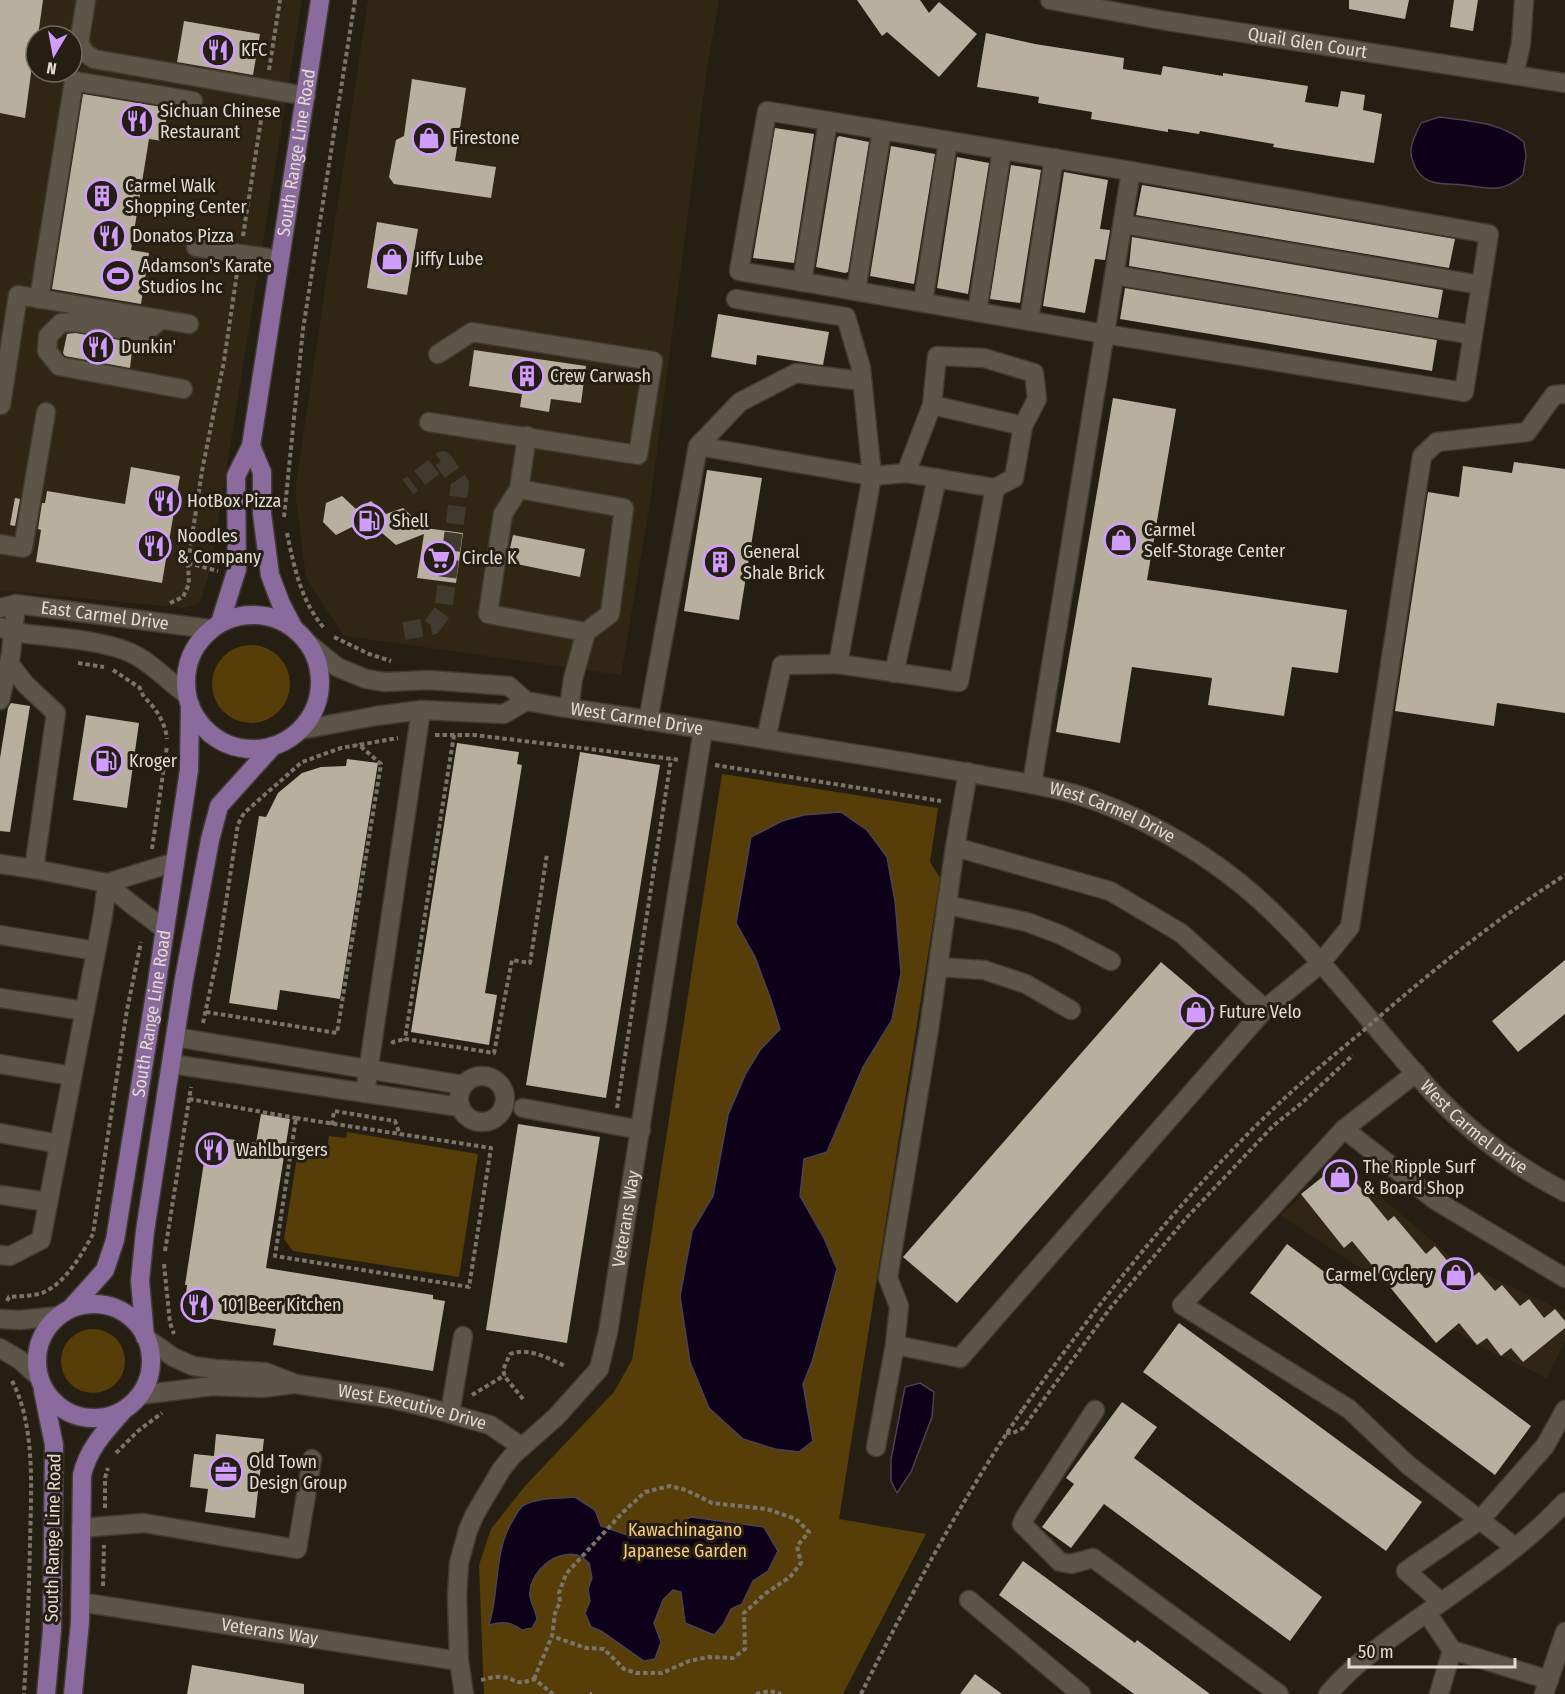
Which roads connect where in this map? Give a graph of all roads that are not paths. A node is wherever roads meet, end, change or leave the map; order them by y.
1 (86, 0) edge
2 (320, 0) edge
3 (1050, 0) edge
4 (1524, 0) edge
5 (1514, 75) junction
6 (1565, 83) edge
7 (306, 96) junction
8 (193, 100) dead end
9 (828, 121) junction
10 (882, 130) junction
11 (948, 141) junction
12 (1002, 150) junction
13 (1054, 158) junction
14 (1131, 171) junction
15 (1123, 224) junction
16 (196, 247) dead end
17 (280, 260) junction
18 (1114, 275) junction
19 (802, 282) junction
20 (1481, 285) junction
21 (856, 291) junction
22 (39, 299) junction
23 (736, 300) dead end
24 (923, 302) junction
25 (977, 312) junction
26 (161, 320) junction
27 (1029, 321) junction
28 (189, 324) dead end
29 (1105, 334) junction
30 (1473, 335) junction
31 (438, 354) dead end
32 (862, 381) junction
33 (183, 389) dead end
34 (1565, 394) edge
35 (1, 405) edge
36 (932, 405) junction
37 (46, 412) dead end
38 (429, 422) dead end
39 (1023, 426) junction
40 (527, 436) junction
41 (251, 446) junction
42 (698, 446) junction
43 (906, 473) junction
44 (872, 476) junction
45 (937, 478) junction
46 (995, 488) junction
47 (519, 489) junction
48 (0, 544) edge
49 (8, 606) edge
50 (215, 626) junction
51 (293, 627) junction
52 (6, 629) edge
53 (586, 632) junction
54 (309, 644) junction
55 (9, 663) junction
56 (838, 664) junction
57 (894, 673) junction
58 (0, 700) edge
59 (188, 700) junction
60 (526, 701) junction
61 (569, 708) junction
62 (421, 710) junction
63 (648, 721) junction
64 (300, 730) junction
65 (703, 730) junction
66 (766, 739) junction
67 (273, 746) junction
68 (968, 772) junction
69 (1032, 784) junction
70 (955, 847) junction
71 (175, 862) junction
72 (0, 864) edge
73 (34, 869) junction
74 (107, 883) junction
75 (947, 905) junction
76 (165, 930) junction
77 (0, 935) edge
78 (96, 951) junction
79 (1112, 961) dead end
80 (1320, 964) junction
81 (938, 967) junction
82 (0, 998) edge
83 (1265, 1009) junction
84 (1071, 1010) dead end
85 (85, 1011) junction
86 (175, 1037) junction
87 (0, 1064) edge
88 (171, 1064) junction
89 (368, 1069) junction
90 (1416, 1072) junction
91 (72, 1076) junction
92 (463, 1085) junction
93 (365, 1093) junction
94 (460, 1107) junction
95 (523, 1108) dead end
96 (1344, 1129) junction
97 (641, 1130) junction
98 (0, 1133) edge
99 (59, 1144) junction
100 (1565, 1192) edge
101 (0, 1195) edge
102 (48, 1202) junction
103 (0, 1255) edge
104 (1565, 1278) edge
105 (3, 1310) edge
106 (64, 1312) junction
107 (463, 1336) dead end
108 (146, 1338) junction
109 (895, 1346) junction
110 (0, 1348) edge
111 (40, 1381) junction
112 (296, 1384) junction
113 (134, 1400) junction
114 (1095, 1410) dead end
115 (1565, 1410) edge
116 (450, 1413) junction
117 (522, 1447) junction
118 (876, 1447) dead end
119 (312, 1459) dead end
120 (1565, 1502) edge
121 (1480, 1520) junction
122 (81, 1527) junction
123 (1515, 1547) junction
124 (969, 1600) dead end
125 (80, 1602) junction
126 (1434, 1608) junction
127 (1565, 1632) edge
128 (1452, 1650) junction
129 (459, 1661) junction
130 (1547, 1687) edge
131 (46, 1694) edge
132 (73, 1694) edge
133 (464, 1694) edge
134 (1082, 1694) edge
135 (1279, 1694) edge
136 (1328, 1694) edge
137 (1439, 1694) edge

1 - 7 street
2 - 7 main road, South Range Line Road
3 - 5 street, Quail Glen Court
4 - 5 street
5 - 6 street, Quail Glen Court
7 - 17 main road, South Range Line Road
8 - 22 street
9 - 10 street
9 - 19 street
9 - 19 street
10 - 11 street
10 - 21 street
11 - 12 street
11 - 24 street
12 - 13 street
12 - 25 street
13 - 14 street
13 - 27 street
14 - 15 street
14 - 20 street
15 - 18 street
15 - 20 street
16 - 17 street
17 - 41 main road, South Range Line Road
18 - 29 street
18 - 30 street
19 - 21 street
20 - 30 street
21 - 24 street
22 - 26 street
22 - 35 street
23 - 32 street
24 - 25 street
25 - 27 street
26 - 28 street
26 - 33 street
27 - 29 street
29 - 30 street
29 - 69 street
31 - 40 street
32 - 42 street
32 - 44 street
34 - 80 street
36 - 39 street
36 - 39 street
36 - 43 street
37 - 48 street
38 - 40 street
39 - 46 street
40 - 47 street
41 - 50 main road, South Range Line Road
41 - 51 main road
42 - 44 street
42 - 63 street
43 - 44 street
43 - 45 street
44 - 56 street
45 - 46 street
45 - 57 street
46 - 57 street
47 - 53 street
47 - 53 street
49 - 50 street, East Carmel Drive
49 - 52 street
50 - 51 main road
50 - 59 main road
51 - 54 main road
52 - 55 street
52 - 59 street, East Carmel Drive
53 - 61 street
54 - 60 street, West Carmel Drive
54 - 64 main road
55 - 58 street
55 - 73 street
56 - 57 street
56 - 66 street
59 - 67 main road
59 - 71 main road, South Range Line Road
60 - 61 street, West Carmel Drive
60 - 62 street
61 - 63 street, West Carmel Drive
62 - 64 street
62 - 89 street
63 - 65 street, West Carmel Drive
64 - 67 main road
65 - 66 street, West Carmel Drive
65 - 97 street, Veterans Way
66 - 68 street, West Carmel Drive
67 - 86 main road, South Range Line Road
68 - 69 street, West Carmel Drive
68 - 70 street
69 - 80 street, West Carmel Drive
70 - 75 street
70 - 83 street
71 - 74 street
71 - 76 main road, South Range Line Road
72 - 73 street
73 - 74 street
74 - 76 street
74 - 78 street
75 - 79 street
75 - 81 street
76 - 106 main road, South Range Line Road
77 - 78 street
78 - 85 street
80 - 83 street
80 - 90 street, West Carmel Drive
81 - 84 street
81 - 109 street
82 - 85 street
83 - 109 street
85 - 91 street
86 - 88 main road, South Range Line Road
86 - 89 street
87 - 91 street
88 - 93 street
88 - 108 main road, South Range Line Road
89 - 92 street
89 - 93 street
90 - 96 street
90 - 100 street, West Carmel Drive
91 - 99 street
92 - 94 street
92 - 94 street
93 - 94 street
95 - 97 street
96 - 104 street
96 - 121 street
97 - 117 street, Veterans Way
98 - 99 street
99 - 102 street
101 - 102 street
102 - 103 street
105 - 106 street
106 - 108 main road
106 - 111 main road
107 - 116 street
108 - 112 street, West Executive Drive
108 - 113 main road
109 - 118 street
110 - 111 street
111 - 113 main road
111 - 131 main road, South Range Line Road
112 - 113 street, West Executive Drive
112 - 116 street, West Executive Drive
113 - 122 main road, South Range Line Road
114 - 135 street
115 - 121 street
116 - 117 street, West Executive Drive
117 - 129 street, Veterans Way
119 - 122 street
120 - 123 street
121 - 123 street
121 - 126 street
122 - 125 main road, South Range Line Road
123 - 126 street
124 - 134 street
125 - 129 street, Veterans Way
125 - 132 main road, South Range Line Road
126 - 128 street
126 - 136 street
127 - 130 street
128 - 130 street
128 - 137 street
129 - 133 street, Veterans Way

